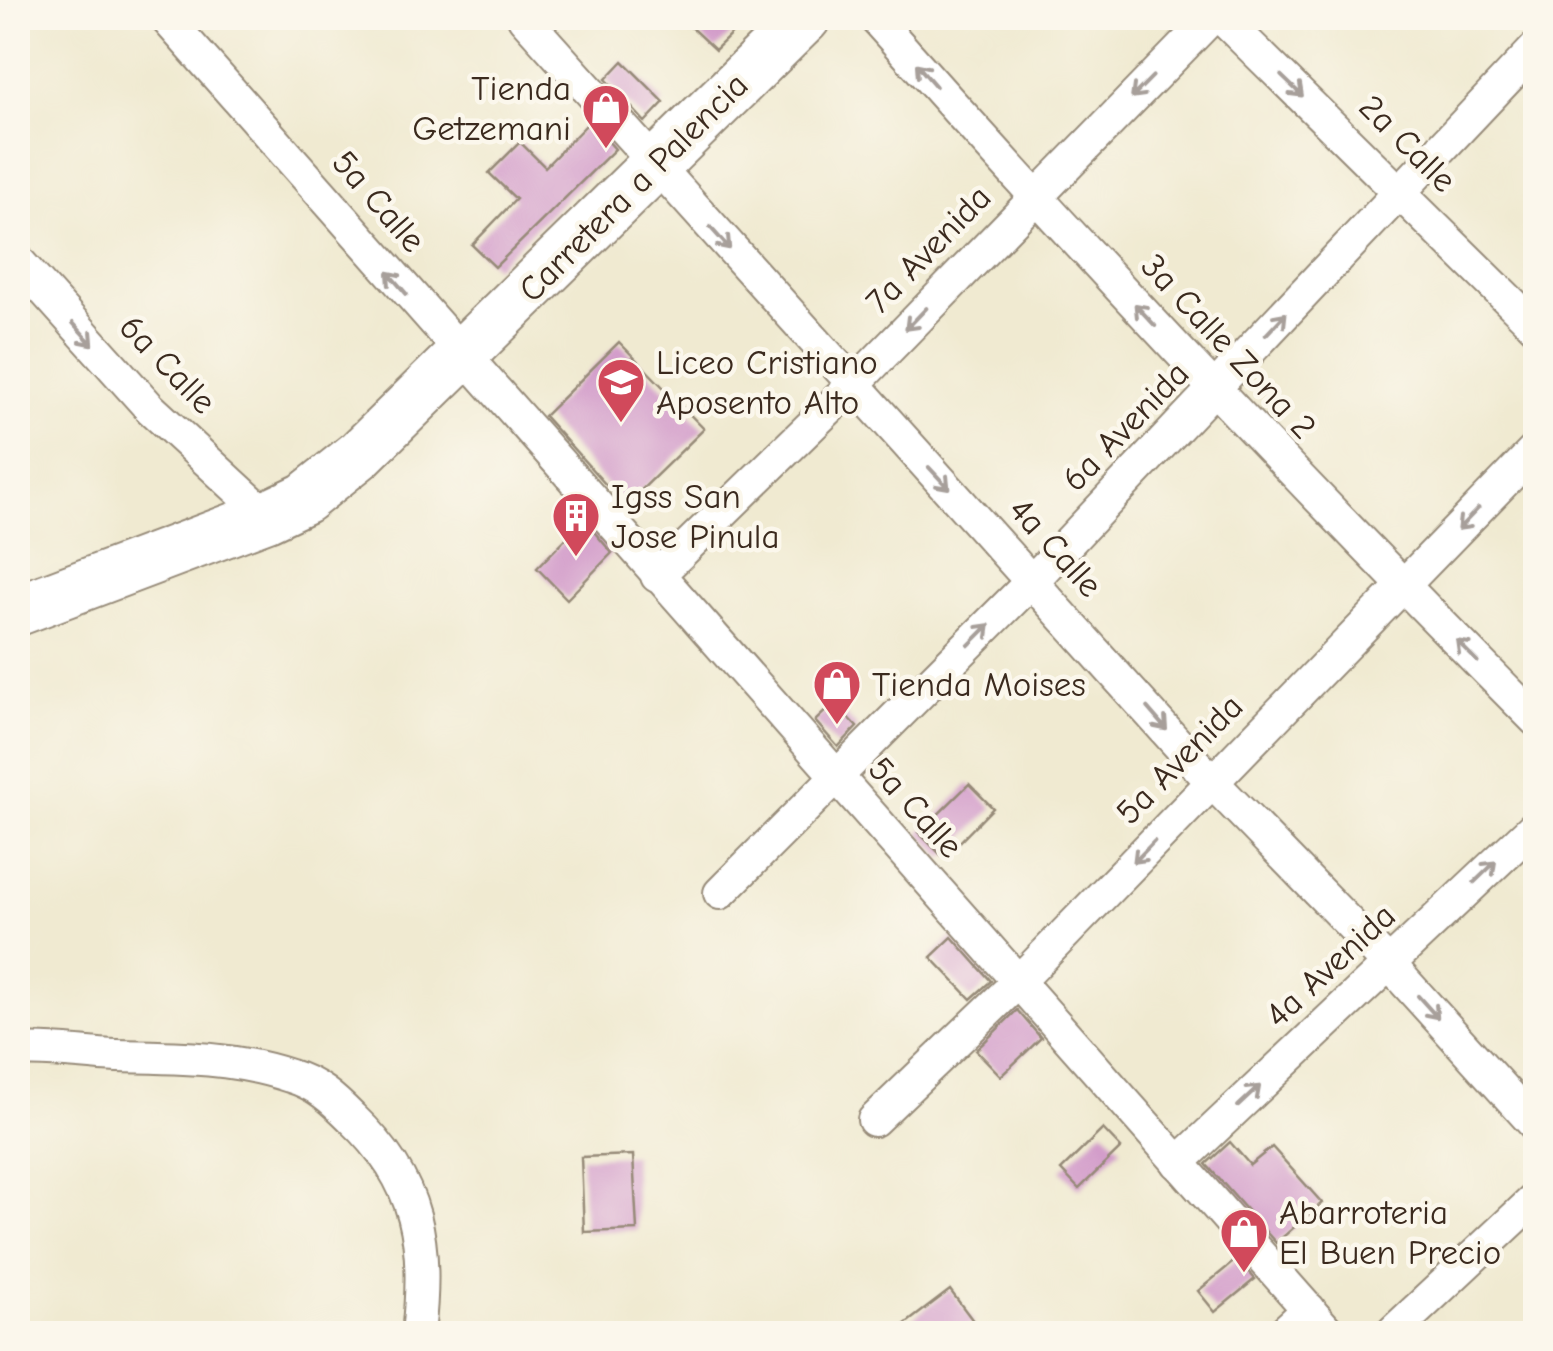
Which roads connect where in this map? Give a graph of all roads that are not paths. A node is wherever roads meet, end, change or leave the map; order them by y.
1 (166, 18) edge
2 (524, 18) edge
3 (804, 18) edge
4 (875, 18) edge
5 (1211, 18) edge
6 (1222, 18) edge
7 (1536, 48) edge
8 (654, 166) junction
9 (1400, 191) junction
10 (1033, 197) junction
11 (18, 261) edge
12 (1536, 327) edge
13 (461, 356) junction
14 (853, 385) junction
15 (1215, 389) junction
16 (1536, 449) edge
17 (267, 516) junction
18 (656, 576) junction
19 (1033, 580) junction
20 (1402, 586) junction
21 (18, 610) edge
22 (1536, 720) edge
23 (837, 779) junction
24 (1212, 782) junction
25 (1536, 825) edge
26 (720, 893) dead end
27 (1389, 964) junction
28 (1018, 982) junction
29 (18, 1051) edge
30 (874, 1120) dead end
31 (1536, 1126) edge
32 (1178, 1163) junction
33 (1536, 1198) edge
34 (1320, 1321) edge
35 (418, 1334) edge
36 (1282, 1334) edge
37 (1391, 1334) edge

13 -> 1 street, 5a Calle
2 - 8 street, 4a Calle
3 - 8 main road, Carretera a Palencia
10 -> 4 street, 3a Calle Zona 2
5 -> 10 street, 7a Avenida
6 -> 9 street, 2a Calle
7 - 9 street, 6a Avenida
8 - 13 main road, Carretera a Palencia
8 -> 14 street, 4a Calle
9 - 12 street, 2a Calle
15 -> 9 street, 6a Avenida
10 -> 14 street, 7a Avenida
15 -> 10 street, 3a Calle Zona 2
11 -> 17 street, 6a Calle
13 - 17 main road, Carretera a Palencia
13 - 18 street, 5a Calle
14 - 18 street, 7a Avenida
14 -> 19 street, 4a Calle
15 - 19 street, 6a Avenida
15 - 20 street, 3a Calle Zona 2
16 -> 20 street, 5a Avenida
17 - 21 main road, Carretera a Palencia
18 - 23 street, 5a Calle
23 -> 19 street, 6a Avenida
19 -> 24 street, 4a Calle
22 -> 20 street, 3a Calle Zona 2
20 - 24 street, 5a Avenida
23 - 26 street, 6a Avenida
23 - 28 street, 5a Calle
24 - 27 street, 4a Calle
24 -> 28 street, 5a Avenida
27 -> 25 street, 4a Avenida
27 -> 31 street, 4a Calle
32 -> 27 street, 4a Avenida
28 - 30 street, 5a Avenida
28 - 32 street, 5a Calle
29 - 35 street
32 - 34 street, 5a Calle
33 - 37 street
34 - 36 street

